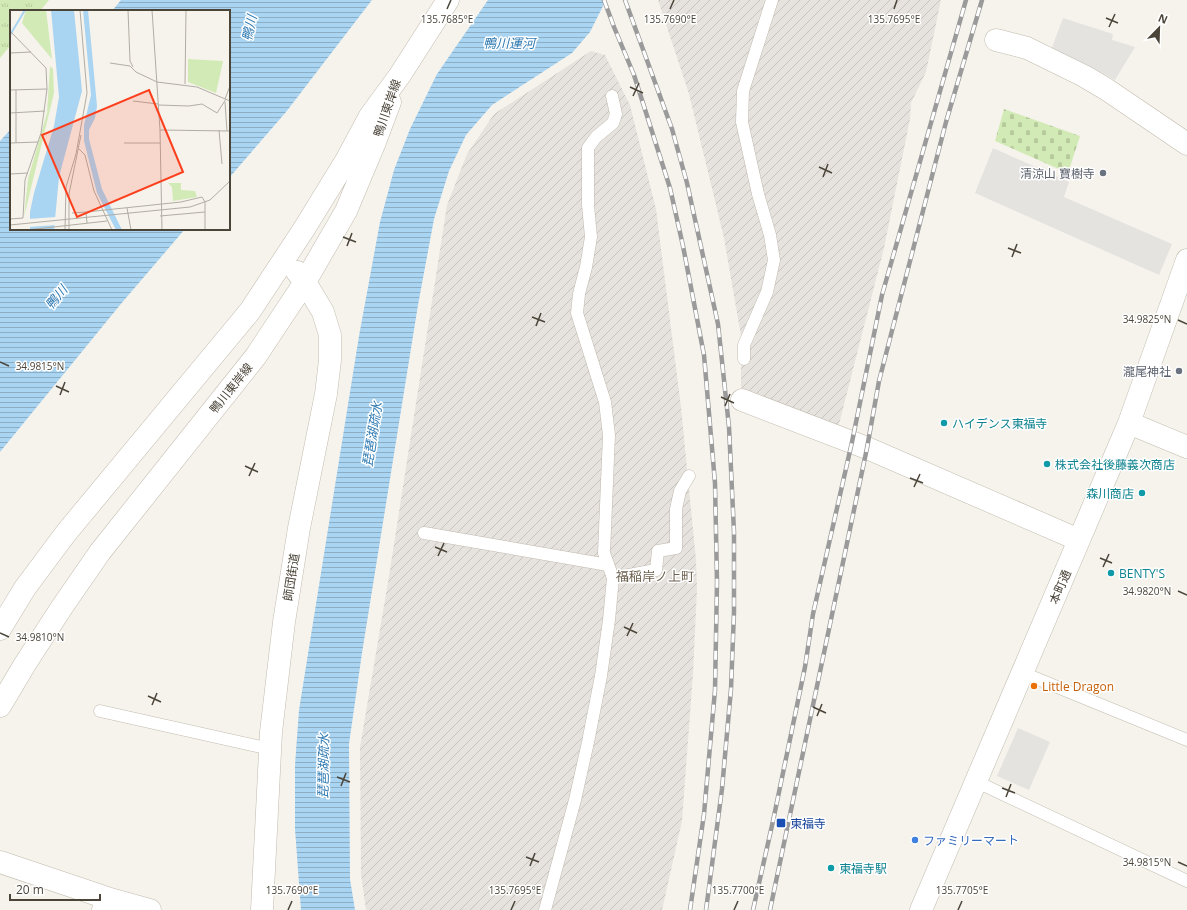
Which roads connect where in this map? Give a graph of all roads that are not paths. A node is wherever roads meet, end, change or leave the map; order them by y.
1 (448, 0) edge
2 (772, 0) edge
3 (996, 40) dead end
4 (400, 75) junction
5 (612, 96) dead end
6 (1187, 144) edge
7 (286, 259) junction
8 (1187, 260) edge
9 (305, 282) junction
10 (744, 360) dead end
11 (742, 400) dead end
12 (1129, 423) junction
13 (1187, 447) edge
14 (688, 476) dead end
15 (424, 533) dead end
16 (1079, 540) junction
17 (608, 565) junction
18 (612, 578) junction
19 (0, 629) edge
20 (1023, 673) junction
21 (0, 706) edge
22 (100, 711) dead end
23 (1187, 740) edge
24 (270, 749) junction
25 (977, 782) junction
26 (0, 862) edge
27 (1187, 881) edge
28 (105, 904) edge
29 (150, 910) edge
30 (262, 910) edge
31 (545, 910) edge
32 (922, 910) edge

1 - 4 street
2 - 10 lane
3 - 6 street
4 - 7 street, 鴨川東岸線
4 - 9 street, 鴨川東岸線
5 - 17 lane
7 - 9 street, 師団街道
7 - 19 street, 鴨川東岸線
8 - 12 street, 本町通
9 - 21 street, 鴨川東岸線
9 - 24 street, 師団街道
11 - 16 street
12 - 13 street
12 - 16 street, 本町通
14 - 18 lane
15 - 17 lane
16 - 20 street, 本町通
17 - 18 lane
18 - 31 lane
20 - 23 lane
20 - 25 street, 本町通
22 - 24 lane
24 - 30 street, 師団街道
25 - 27 lane
25 - 32 street, 本町通
26 - 28 street
28 - 29 street

